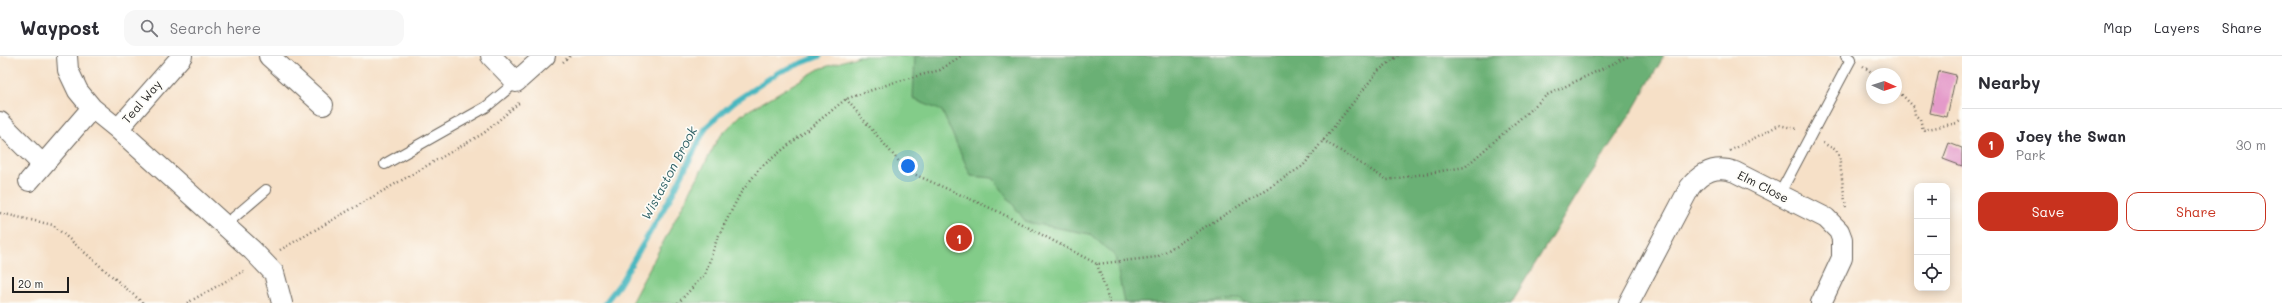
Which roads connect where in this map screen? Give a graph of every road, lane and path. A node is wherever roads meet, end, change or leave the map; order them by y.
1 (67, 56) edge
2 (182, 56) edge
3 (269, 56) edge
4 (491, 56) edge
5 (570, 56) edge
6 (961, 56) edge
7 (1398, 56) edge
8 (1629, 56) edge
9 (1846, 56) edge
10 (552, 61) edge
11 (520, 90) junction
12 (1902, 95) edge
13 (846, 99) junction
14 (323, 105) dead end
15 (92, 108) junction
16 (1962, 120) edge
17 (0, 122) edge
18 (118, 129) junction
19 (1323, 140) junction
20 (385, 164) dead end
21 (43, 165) junction
22 (29, 181) dead end
23 (266, 190) dead end
24 (1779, 195) junction
25 (0, 213) edge
26 (225, 225) junction
27 (262, 260) junction
28 (1097, 264) junction
29 (143, 303) edge
30 (187, 303) edge
31 (282, 303) edge
32 (678, 303) edge
33 (1110, 303) edge
34 (1629, 303) edge
35 (1821, 303) edge

1 - 15 street
2 - 18 street, Teal Way
3 - 14 street
4 - 11 street
5 - 10 path
6 - 13 path
7 - 19 path
8 - 19 path
9 - 24 lane
10 - 11 street
11 - 20 lane
11 - 27 path
12 - 16 path
13 - 28 path
13 - 32 path
15 - 18 street
15 - 21 street
17 - 21 street
18 - 26 street
19 - 28 path
21 - 22 street
23 - 26 lane
24 - 34 street, Elm Close
24 - 35 street, Elm Close
25 - 29 path
26 - 27 street
27 - 30 path
27 - 31 street
28 - 33 path

